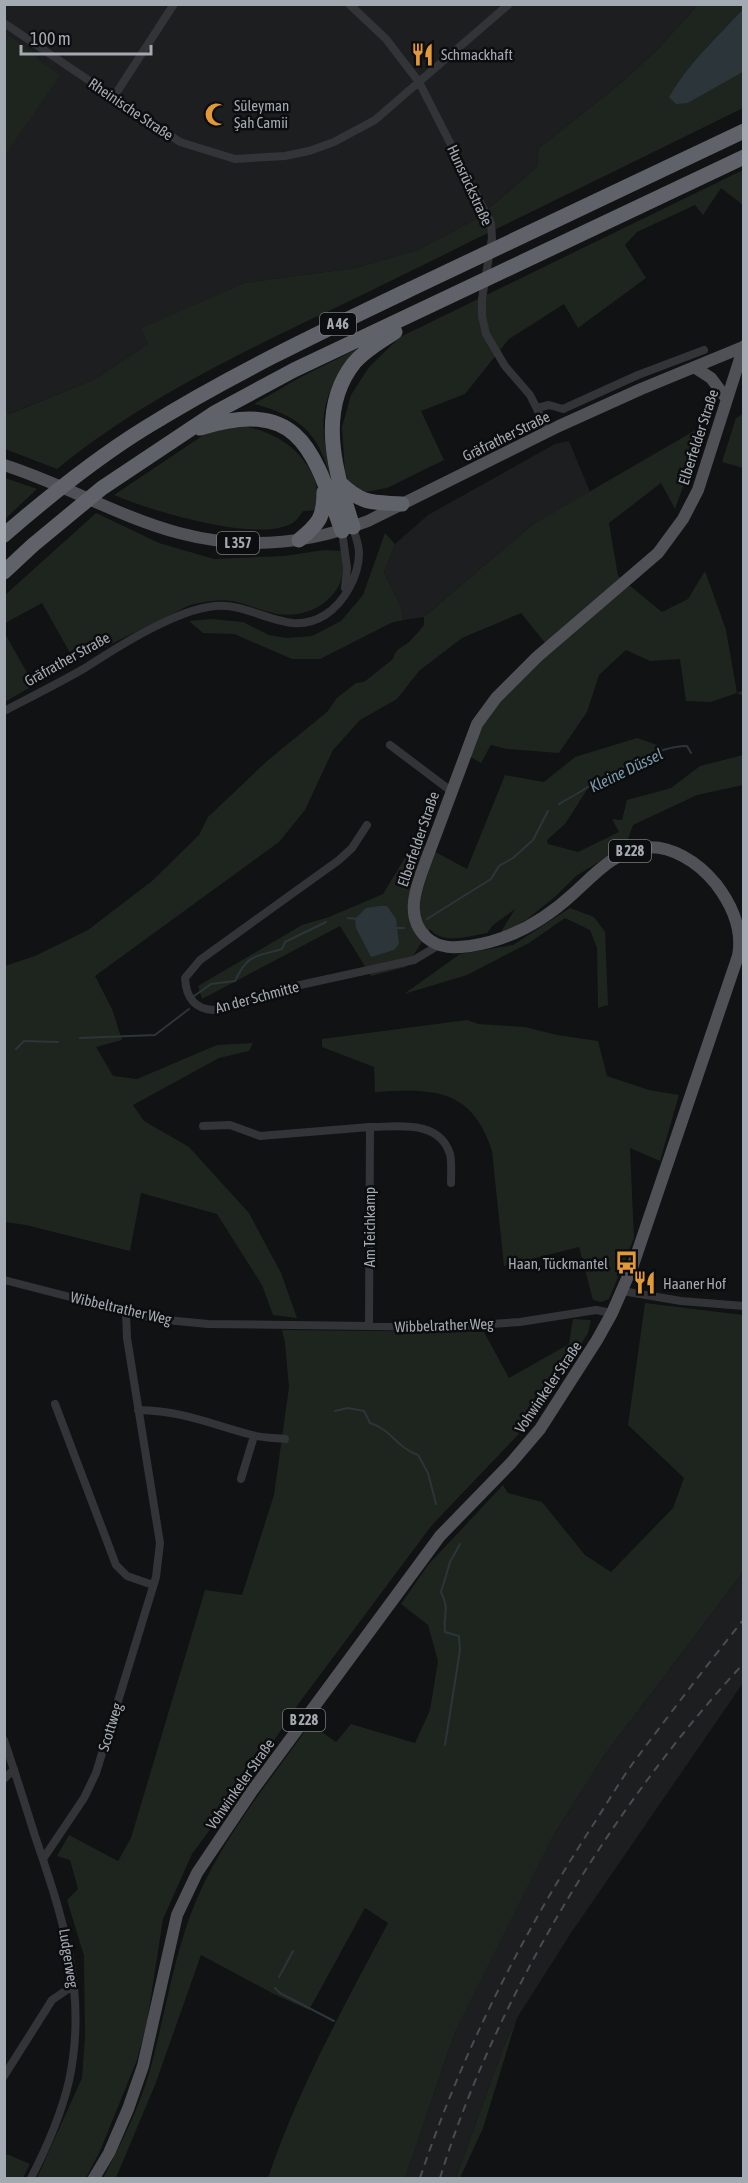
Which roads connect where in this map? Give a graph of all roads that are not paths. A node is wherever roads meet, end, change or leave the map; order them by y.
1 (174, 4) edge
2 (349, 4) edge
3 (509, 4) edge
4 (4, 23) edge
5 (419, 82) junction
6 (113, 98) junction
7 (744, 131) edge
8 (744, 157) edge
9 (434, 305) junction
10 (743, 347) edge
11 (704, 350) dead end
12 (694, 367) junction
13 (726, 398) junction
14 (539, 412) junction
15 (548, 431) junction
16 (183, 434) junction
17 (4, 465) edge
18 (340, 483) junction
19 (324, 486) junction
20 (402, 504) junction
21 (347, 529) junction
22 (4, 535) edge
23 (299, 540) junction
24 (4, 572) edge
25 (344, 597) junction
26 (4, 711) edge
27 (390, 745) dead end
28 (451, 791) junction
29 (367, 825) dead end
30 (439, 945) junction
31 (203, 1126) dead end
32 (370, 1127) junction
33 (451, 1183) dead end
34 (4, 1280) edge
35 (622, 1292) junction
36 (744, 1306) edge
37 (126, 1312) junction
38 (612, 1313) junction
39 (275, 1324) joint
40 (369, 1326) junction
41 (55, 1404) dead end
42 (138, 1410) junction
43 (254, 1436) junction
44 (285, 1439) dead end
45 (241, 1479) dead end
46 (153, 1585) junction
47 (4, 1740) edge
48 (14, 1769) junction
49 (4, 1779) edge
50 (44, 1859) junction
51 (74, 1985) junction
52 (4, 2076) edge
53 (31, 2178) edge
54 (94, 2178) edge

1 - 6 street
2 - 5 street, Hunsrückstraße
3 - 5 street, Rheinische Straße
4 - 6 street, Rheinische Straße
5 - 6 street, Rheinische Straße
5 - 14 street, Hunsrückstraße
7 - 22 highway, A 46
8 - 9 highway, A 46
9 - 16 highway, A 46
9 - 18 highway
10 - 12 main road, Gräfrather Straße / L 357
10 - 13 main road, Elberfelder Straße
11 - 14 street, Gräfrather Straße
12 - 13 main road
12 - 15 main road, Gräfrather Straße / L 357
13 - 28 main road, Elberfelder Straße
14 - 15 street, Hunsrückstraße
15 - 20 main road, Gräfrather Straße / L 357
16 - 19 highway
16 - 24 highway, A 46
17 - 23 main road, L 357
18 - 20 highway
18 - 21 highway
19 - 21 highway
19 - 23 highway
20 - 21 main road, Gräfrather Straße / L 357
21 - 23 main road, L 357
21 - 25 street
21 - 25 street, Gräfrather Straße
25 - 26 street, Gräfrather Straße
27 - 28 street
28 - 30 main road, Elberfelder Straße
29 - 30 street, An der Schmitte
30 - 35 main road, B 228
31 - 32 street
32 - 33 street
32 - 40 street, Am Teichkamp
34 - 37 street, Wibbeltrather Weg
35 - 36 street
35 - 38 main road, B 228
37 - 39 street, Wibbeltrather Weg
37 - 42 street, Scottweg
38 - 40 street, Wibbelrather Weg
38 - 54 main road, Vohwinkeler Straße / B 228
39 - 40 street, Wibbelrather Weg
41 - 46 street
42 - 43 street
42 - 46 street, Scottweg
43 - 44 street
43 - 45 street
46 - 50 street, Scottweg
47 - 48 street, Ludgerweg
48 - 49 street
48 - 50 street, Ludgerweg
50 - 51 street, Ludgerweg
51 - 52 street
51 - 53 street, Ludgerweg

